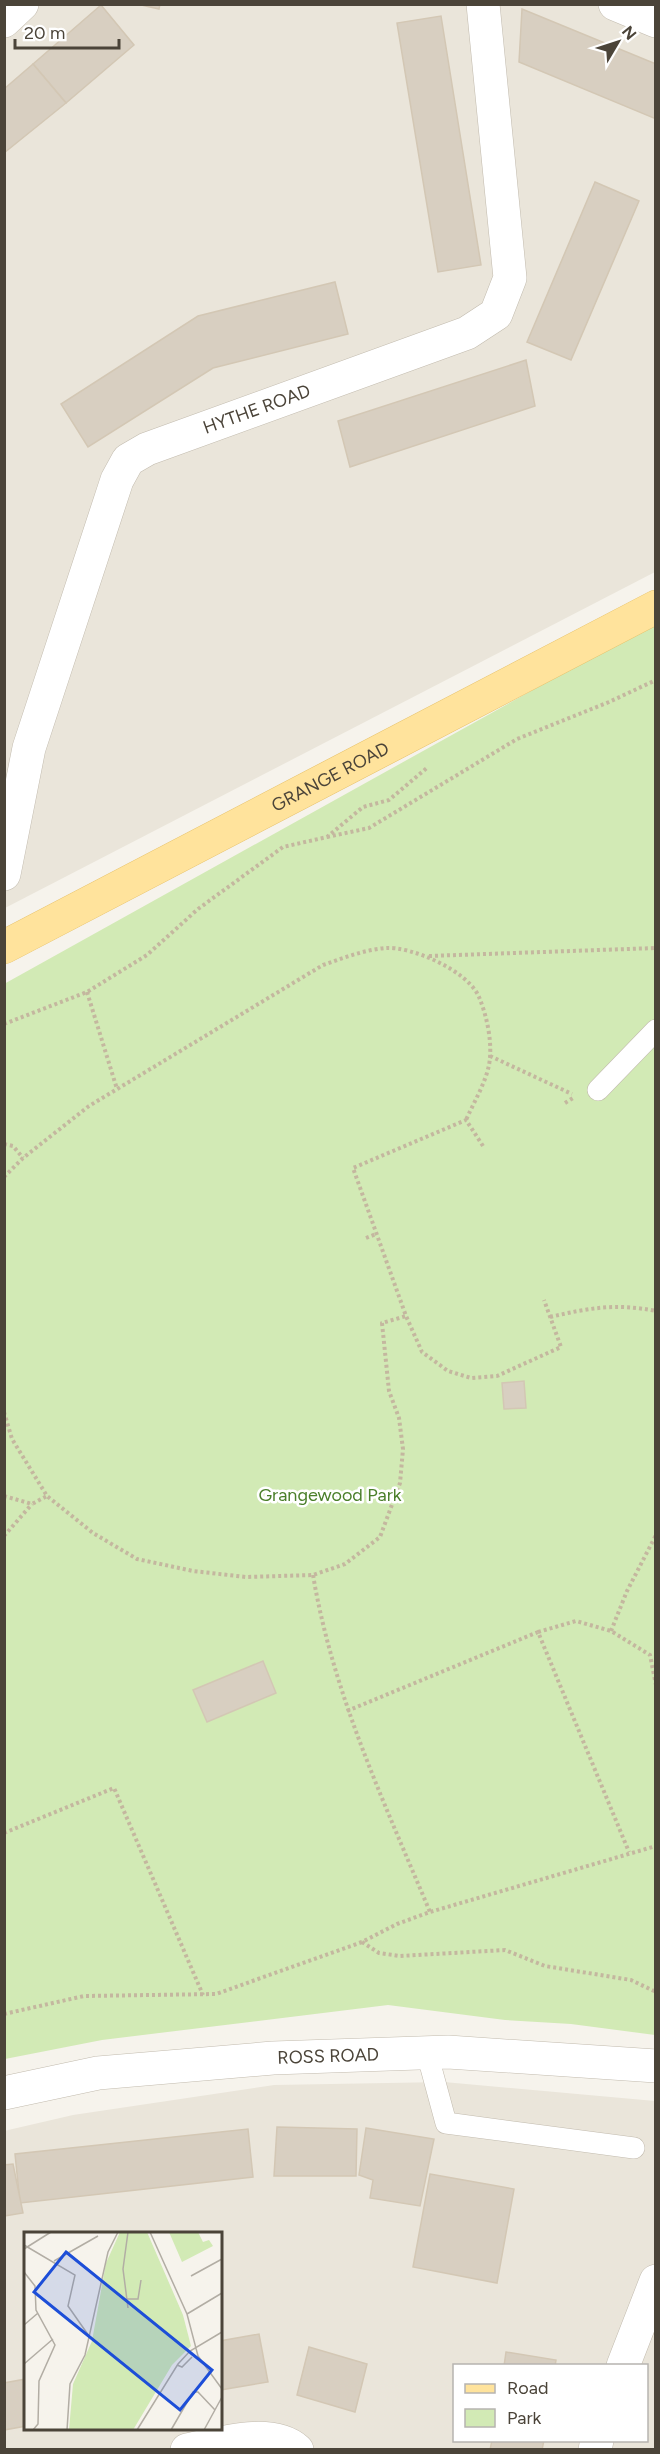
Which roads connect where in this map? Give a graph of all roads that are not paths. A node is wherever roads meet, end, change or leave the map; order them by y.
1 (22, 4) edge
2 (483, 4) edge
3 (615, 4) edge
4 (4, 21) edge
5 (656, 21) edge
6 (656, 607) edge
7 (4, 874) edge
8 (4, 947) edge
9 (656, 1030) edge
10 (598, 1090) road end
11 (427, 2053) junction
12 (656, 2066) edge
13 (4, 2093) edge
14 (634, 2148) dead end
15 (656, 2281) edge
16 (624, 2364) edge
17 (187, 2450) edge
18 (297, 2450) edge

1 - 4 street
2 - 7 street, HYTHE ROAD
3 - 5 street
6 - 8 main road, GRANGE ROAD
9 - 10 lane
11 - 12 street, ROSS ROAD
11 - 13 street, ROSS ROAD
11 - 14 lane
15 - 16 street
17 - 18 street

